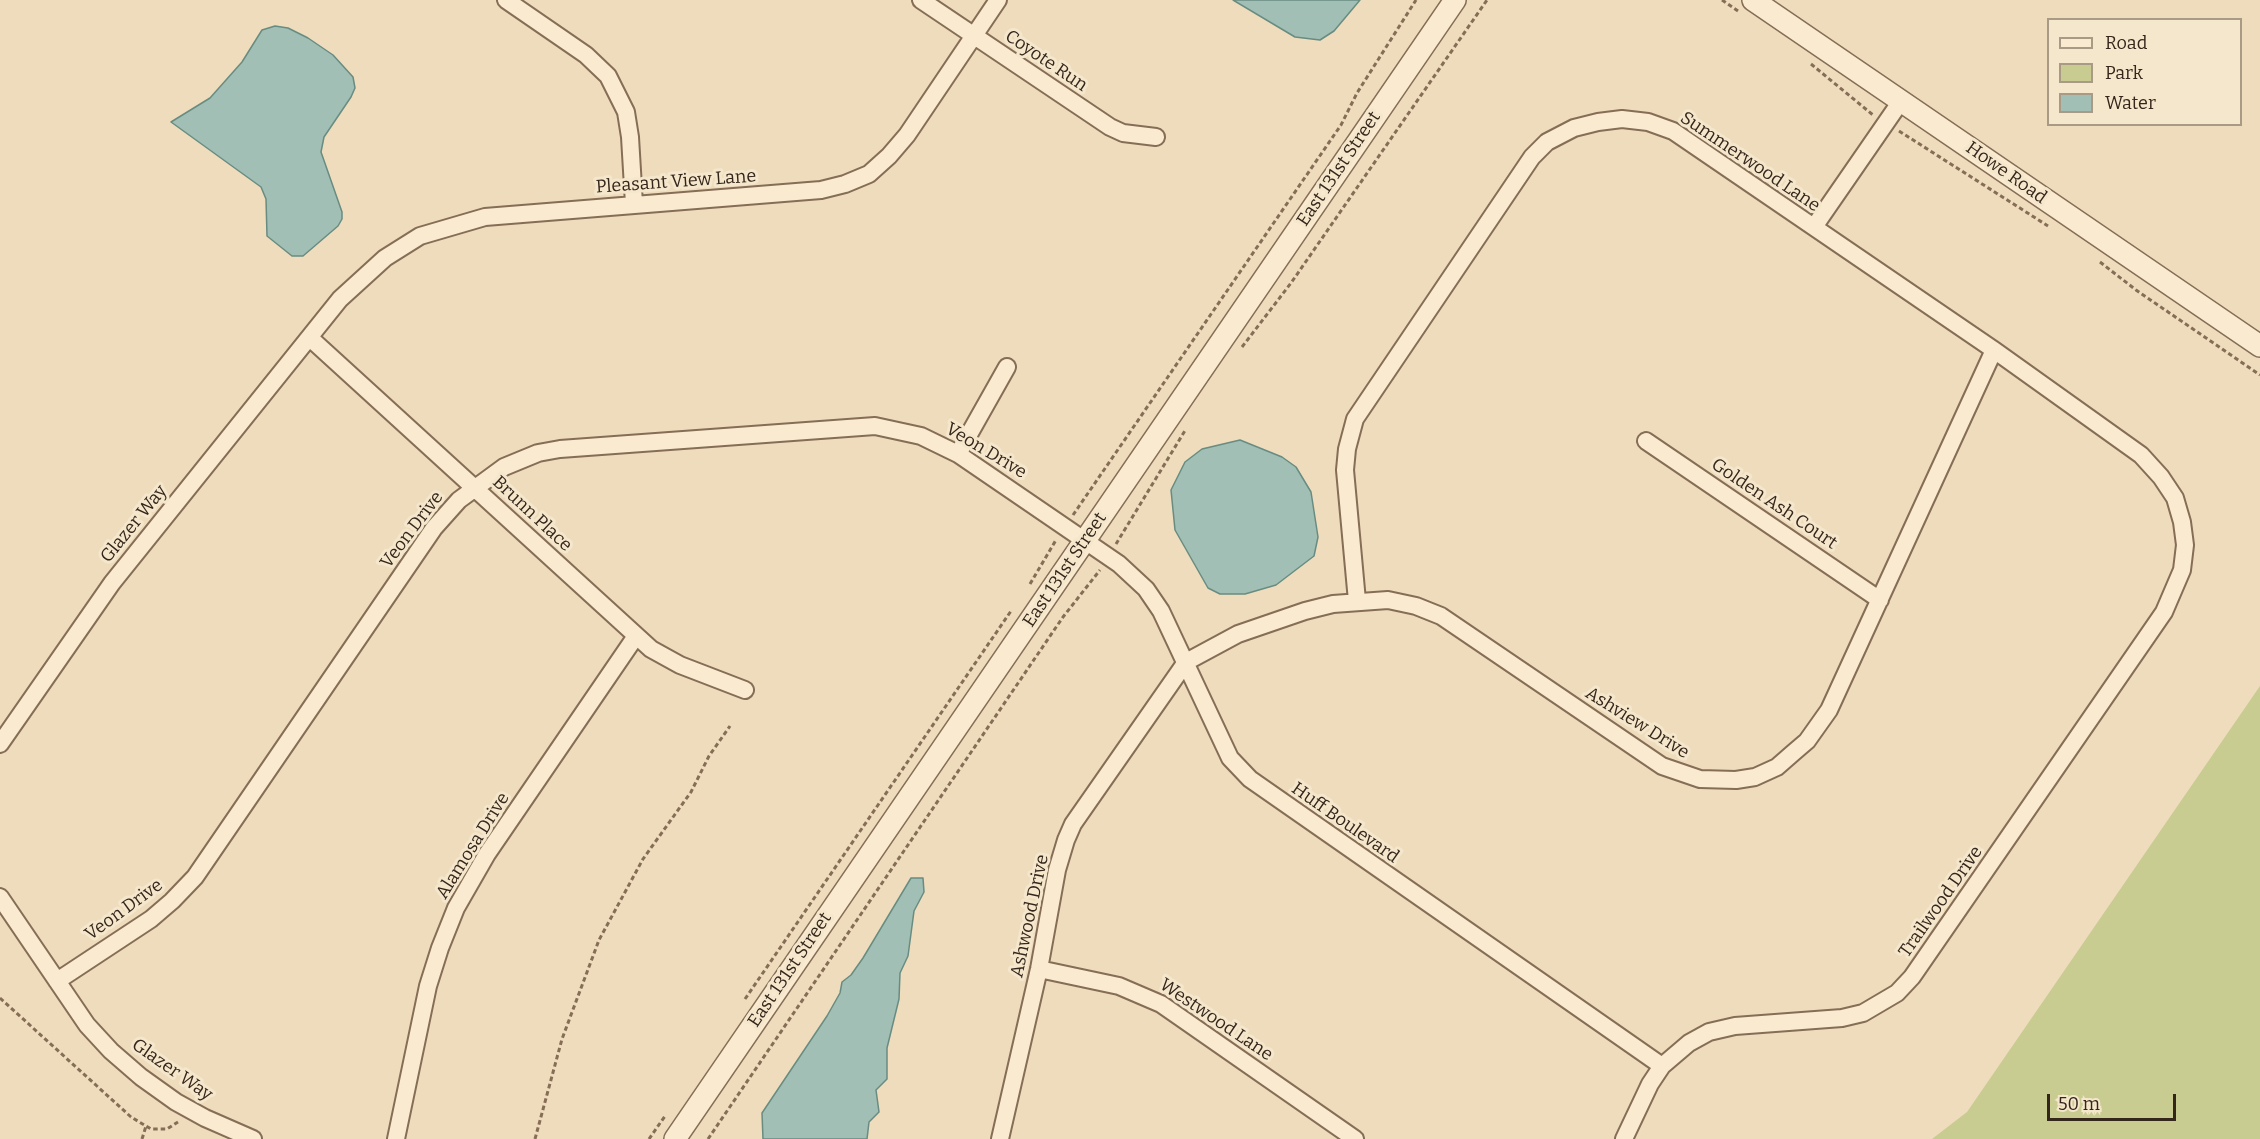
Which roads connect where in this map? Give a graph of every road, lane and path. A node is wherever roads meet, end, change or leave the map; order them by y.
1 (506, 0) edge
2 (921, 0) edge
3 (998, 0) edge
4 (1416, 0) edge
5 (1455, 0) edge
6 (1722, 0) edge
7 (1747, 6) edge
8 (974, 36) junction
9 (1805, 60) dead end
10 (1901, 101) junction
11 (1885, 124) junction
12 (1156, 137) dead end
13 (634, 204) junction
14 (1814, 227) junction
15 (2050, 228) dead end
16 (2098, 260) dead end
17 (310, 338) junction
18 (2260, 346) edge
19 (1994, 350) junction
20 (1007, 367) dead end
21 (2260, 375) edge
22 (1646, 441) dead end
23 (958, 454) junction
24 (475, 488) junction
25 (1066, 525) junction
26 (1085, 540) junction
27 (2185, 545) joint
28 (1029, 586) dead end
29 (1880, 600) junction
30 (1357, 601) junction
31 (1013, 608) dead end
32 (636, 636) junction
33 (1186, 662) junction
34 (745, 690) dead end
35 (730, 726) dead end
36 (0, 744) edge
37 (0, 897) edge
38 (1039, 969) junction
39 (57, 981) junction
40 (0, 998) edge
41 (742, 1004) dead end
42 (1662, 1066) junction
43 (188, 1108) junction
44 (669, 1111) dead end
45 (146, 1126) junction
46 (142, 1139) edge
47 (253, 1139) edge
48 (396, 1139) edge
49 (536, 1139) edge
50 (649, 1139) edge
51 (675, 1139) edge
52 (1000, 1139) edge
53 (1355, 1139) edge
54 (1624, 1139) edge

1 - 13 street
2 - 8 street, Coyote Run
3 - 8 street, Pleasant View Lane
4 - 25 path
5 - 26 street, East 131st Street
6 - 7 path
7 - 10 street, Howe Road
8 - 12 street, Coyote Run
8 - 13 street, Pleasant View Lane
9 - 11 path
10 - 11 street
10 - 18 street, Howe Road
11 - 14 street
11 - 15 path
13 - 17 street, Pleasant View Lane
14 - 19 street, Summerwood Lane
14 - 30 street, Summerwood Lane
16 - 21 path
17 - 24 street, Brunn Place
17 - 36 street, Glazer Way
19 - 27 street, Summerwood Lane
19 - 29 street, Ashview Drive
20 - 23 street
22 - 29 street, Golden Ash Court
23 - 24 street, Veon Drive
23 - 25 street, Veon Drive
24 - 32 street, Brunn Place
24 - 39 street, Veon Drive
25 - 26 street, Veon Drive
25 - 28 path
26 - 33 street, Huff Boulevard
26 - 51 street, East 131st Street
27 - 42 street, Trailwood Drive
29 - 30 street, Ashview Drive
30 - 33 street, Ashview Drive
31 - 41 path
32 - 34 street, Brunn Place
32 - 48 street, Alamosa Drive
33 - 38 street, Ashwood Drive
33 - 42 street, Huff Boulevard
35 - 49 path
37 - 39 street, Glazer Way
38 - 52 street, Ashwood Drive
38 - 53 street, Westwood Lane
39 - 43 street, Glazer Way
40 - 45 path
42 - 54 street, Trailwood Drive
43 - 45 path
43 - 47 street, Glazer Way
44 - 50 path
45 - 46 path

